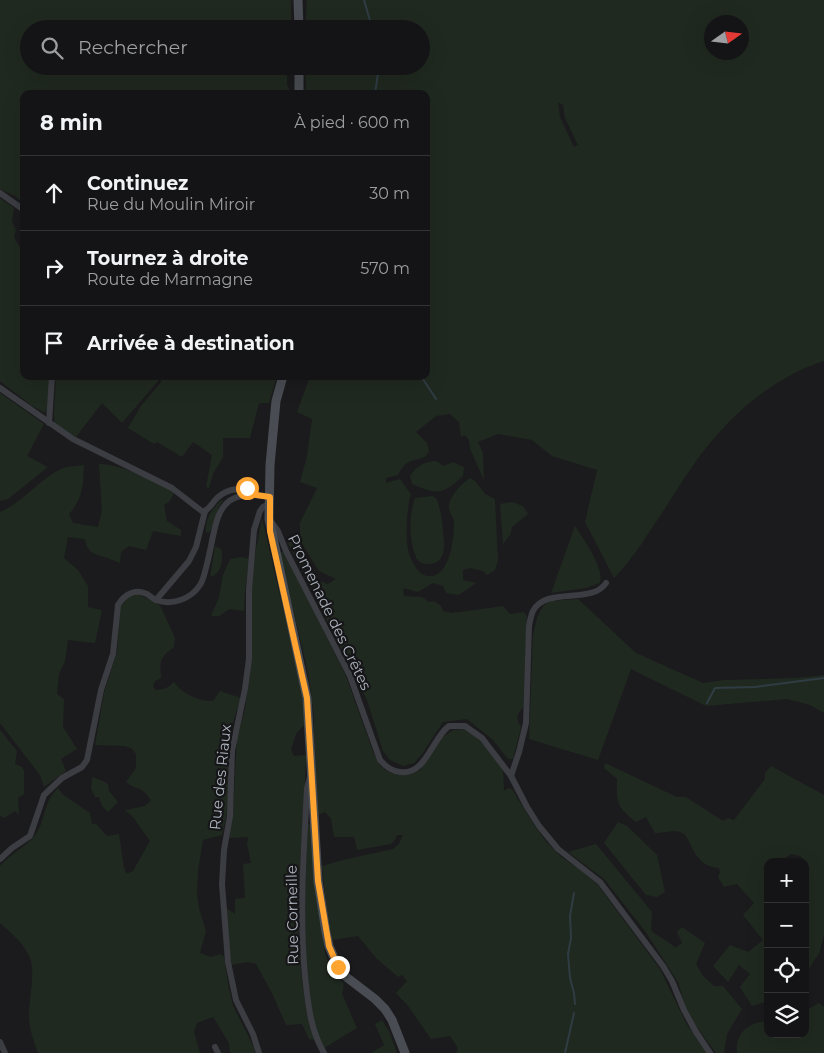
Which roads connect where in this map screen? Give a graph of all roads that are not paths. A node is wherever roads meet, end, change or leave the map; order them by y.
1 (298, 0) edge
2 (299, 20) edge
3 (299, 75) edge
4 (299, 90) edge
5 (0, 193) edge
6 (20, 207) edge
7 (52, 380) edge
8 (282, 380) edge
9 (0, 388) edge
10 (49, 423) junction
11 (256, 495) junction
12 (270, 501) junction
13 (205, 511) junction
14 (269, 519) junction
15 (606, 583) dead end
16 (156, 600) junction
17 (312, 774) junction
18 (511, 776) junction
19 (0, 859) edge
20 (0, 1042) edge
21 (5, 1053) edge
22 (259, 1053) edge
23 (324, 1053) edge
24 (405, 1053) edge
25 (710, 1053) edge

1 - 2 street
3 - 4 street
5 - 6 street
7 - 10 street
8 - 12 street
9 - 10 street
10 - 13 street
11 - 12 street
11 - 13 street
11 - 16 street
12 - 14 street
12 - 22 street, Rue des Riaux
13 - 16 street
14 - 17 street
14 - 18 street, Promenade des Crêtes
15 - 18 street
16 - 19 street
17 - 23 street, Rue Corneille
17 - 24 street
18 - 25 street, Promenade des Crêtes
20 - 21 street

